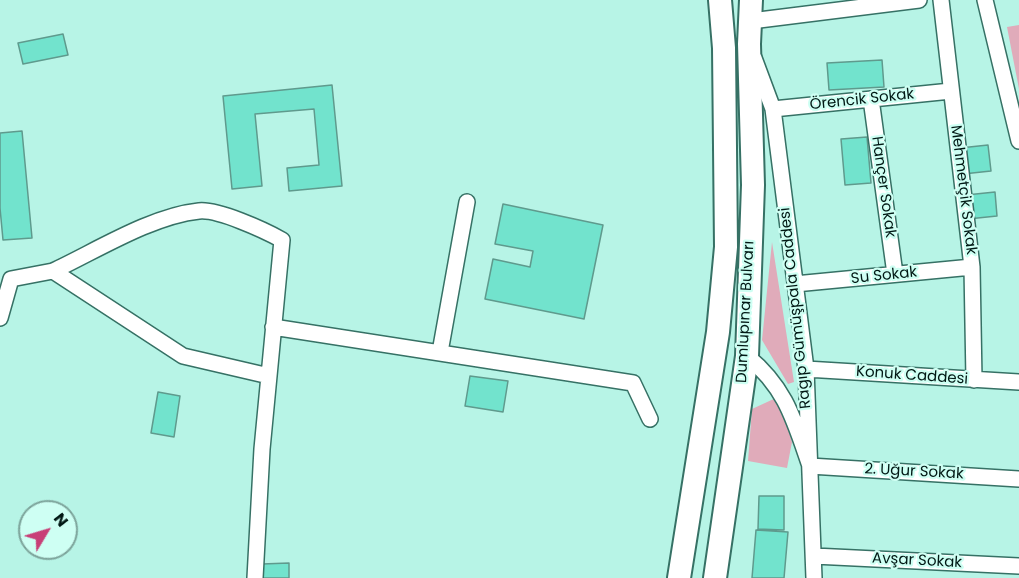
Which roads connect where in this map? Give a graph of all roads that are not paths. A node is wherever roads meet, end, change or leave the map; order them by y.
1 (720, 0) edge
2 (919, 0) edge
3 (941, 0) edge
4 (985, 0) edge
5 (751, 10) edge
6 (749, 44) junction
7 (951, 91) junction
8 (872, 99) junction
9 (773, 109) junction
10 (1019, 141) edge
11 (467, 202) dead end
12 (972, 267) junction
13 (53, 271) junction
14 (895, 274) junction
15 (795, 284) junction
16 (0, 318) edge
17 (273, 327) junction
18 (440, 352) junction
19 (747, 356) junction
20 (806, 369) junction
21 (269, 376) junction
22 (974, 380) junction
23 (1019, 382) edge
24 (650, 418) dead end
25 (810, 466) junction
26 (1019, 479) edge
27 (814, 556) junction
28 (1019, 566) edge
29 (255, 578) edge
30 (679, 578) edge
31 (715, 578) edge
32 (813, 578) edge

1 - 30 main road, Dumlupınar Bulvarı
2 - 5 street
3 - 7 street, Mehmetçik Sokak
4 - 10 street
5 - 6 main road, Dumlupınar Bulvarı
6 - 9 street, Ragıp Gümüşpala Caddesi
6 - 19 main road, Dumlupınar Bulvarı
7 - 8 street, Örencik Sokak
7 - 12 street, Mehmetçik Sokak
8 - 9 street, Örencik Sokak
8 - 14 street, Hançer Sokak
9 - 15 street, Ragıp Gümüşpala Caddesi
11 - 18 street
12 - 14 street, Su Sokak
12 - 22 street, Mehmetçik Sokak
13 - 16 street
13 - 17 street
13 - 21 street
14 - 15 street, Su Sokak
15 - 20 street, Ragıp Gümüşpala Caddesi
17 - 18 street
17 - 21 street
18 - 24 street
19 - 25 street
19 - 31 main road, Dumlupınar Bulvarı
20 - 22 street, Konuk Caddesi
20 - 25 street, Ragıp Gümüşpala Caddesi
21 - 29 street
22 - 23 street, Konuk Caddesi
25 - 26 street, 2. Uğur Sokak
25 - 27 street, Ragıp Gümüşpala Caddesi
27 - 28 street, Avşar Sokak
27 - 32 street, Ragıp Gümüşpala Caddesi

